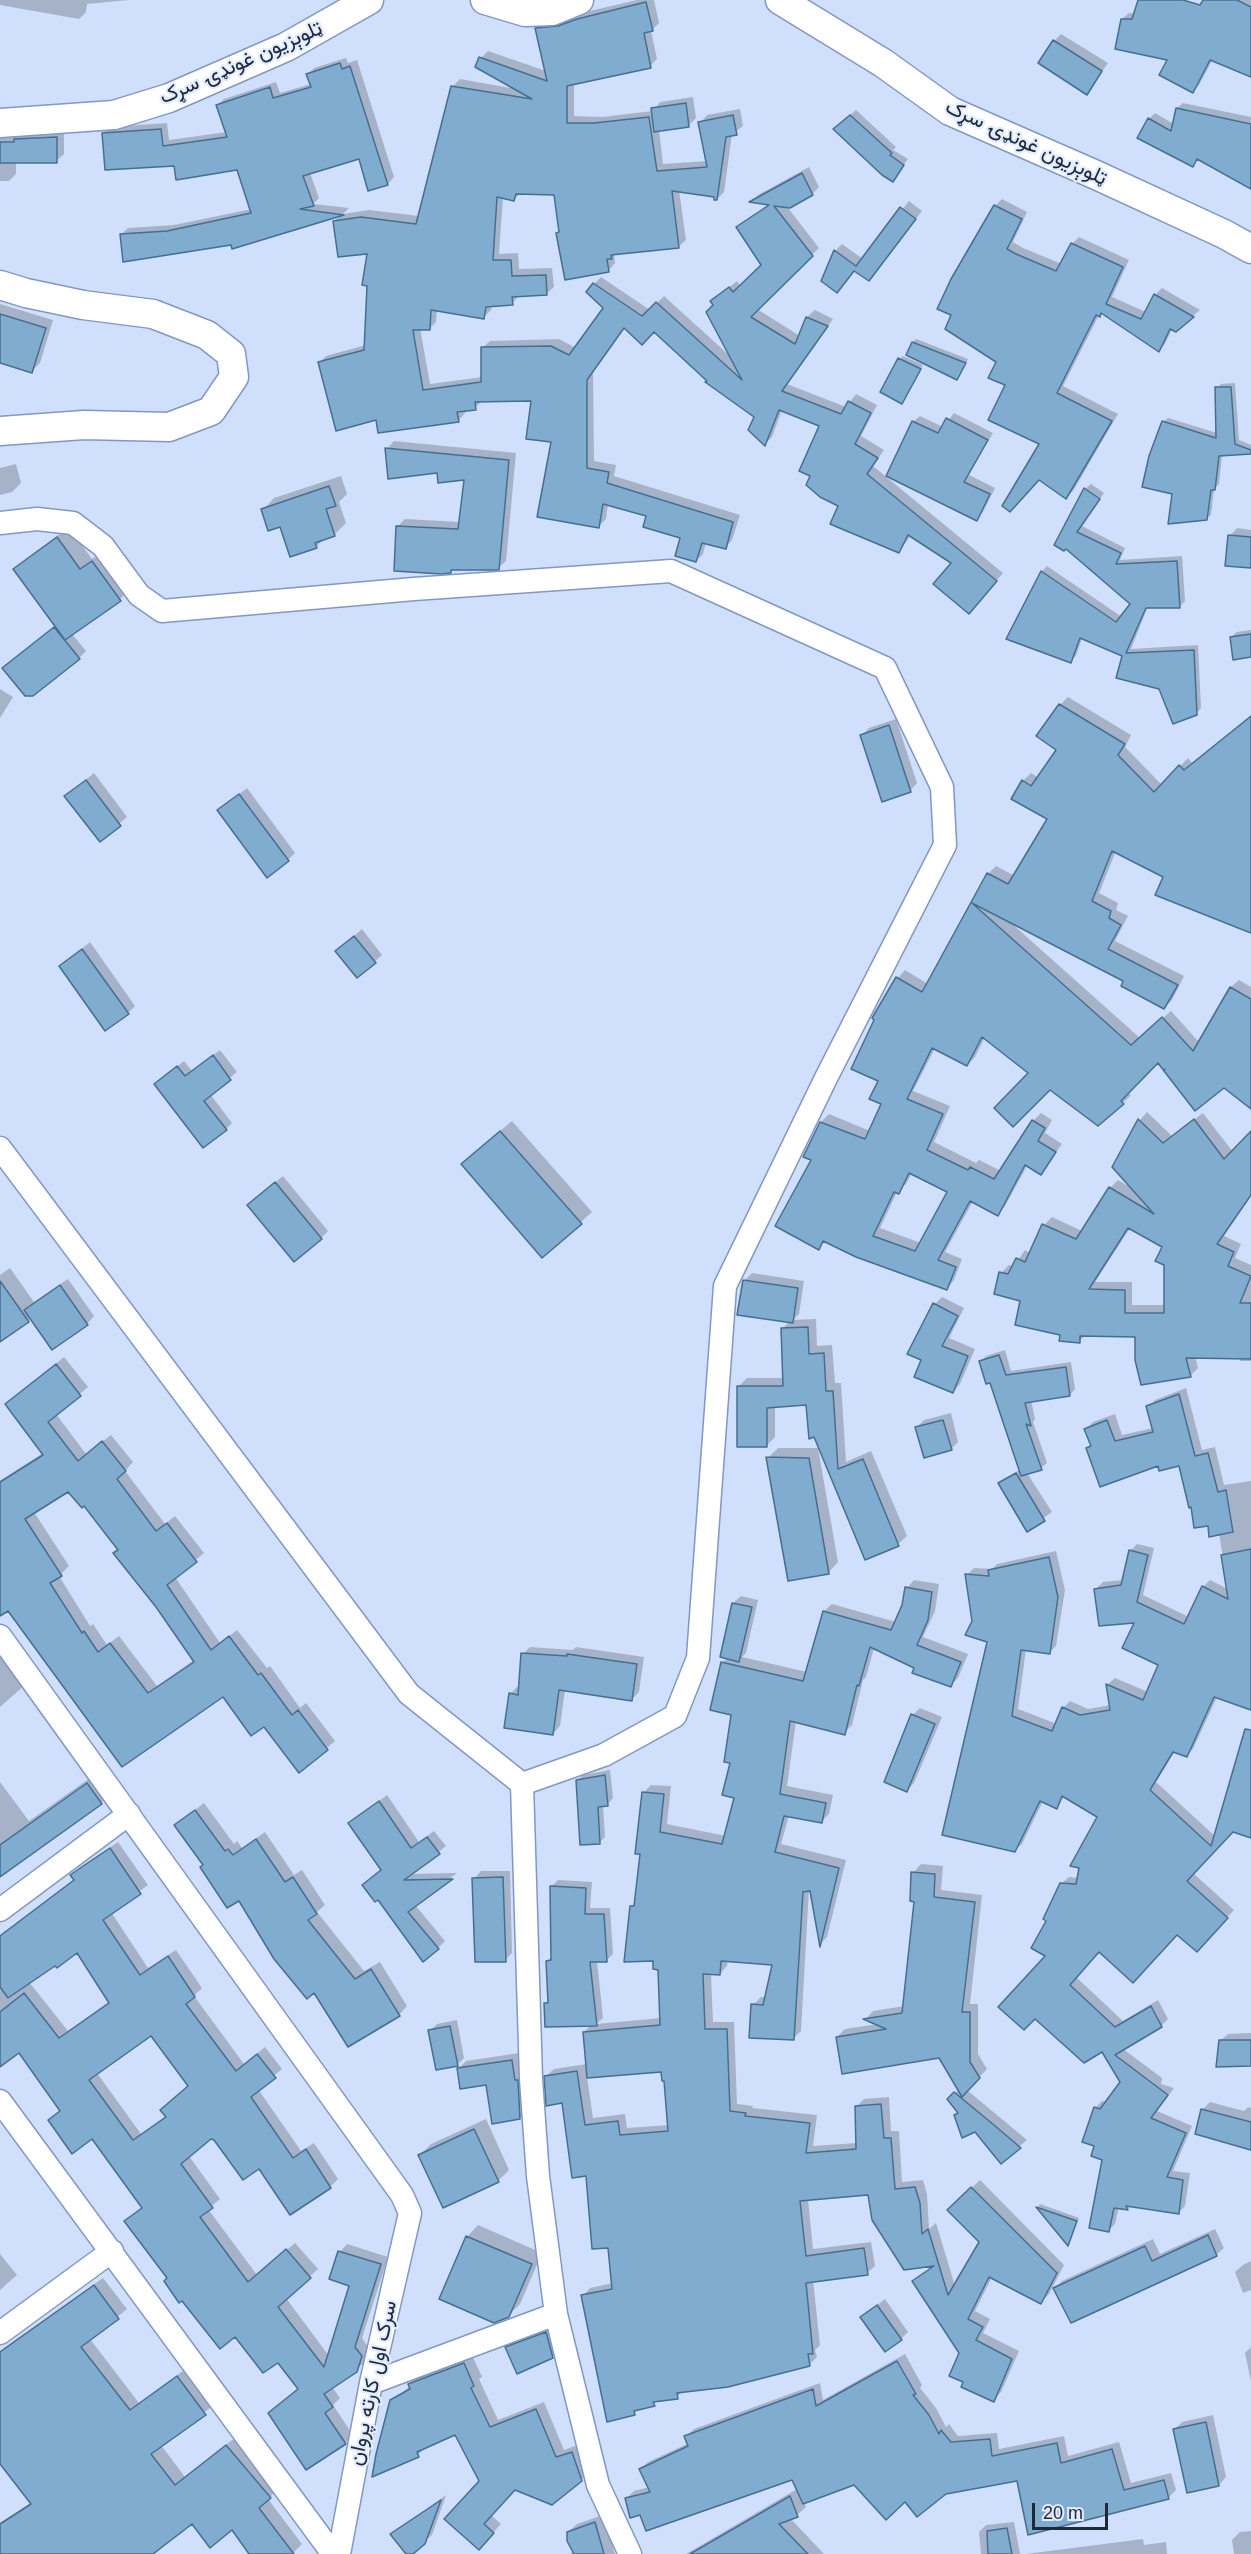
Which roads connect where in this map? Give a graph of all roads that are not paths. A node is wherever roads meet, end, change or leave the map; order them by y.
1 (369, 0) edge
2 (485, 0) edge
3 (579, 0) edge
4 (780, 0) edge
5 (0, 123) edge
6 (1251, 249) edge
7 (0, 285) edge
8 (0, 431) edge
9 (0, 524) edge
10 (0, 1148) edge
11 (0, 1636) edge
12 (522, 1784) junction
13 (129, 1814) junction
14 (0, 1910) edge
15 (0, 2101) edge
16 (112, 2251) junction
17 (556, 2314) junction
18 (0, 2333) edge
19 (371, 2383) junction
20 (333, 2554) edge
21 (339, 2554) edge
22 (630, 2554) edge

1 - 5 street, ټلوېزيون غونډۍ سړک
2 - 3 street
4 - 6 street, ټلوېزيون غونډۍ سړک
7 - 8 street
9 - 12 street
10 - 12 street
11 - 13 street
12 - 17 street
13 - 14 street
13 - 19 street, سرک اول کارته پروان
15 - 16 street
16 - 18 street
16 - 20 street
17 - 19 street
17 - 22 street
19 - 21 street, سرک اول کارته پروان

